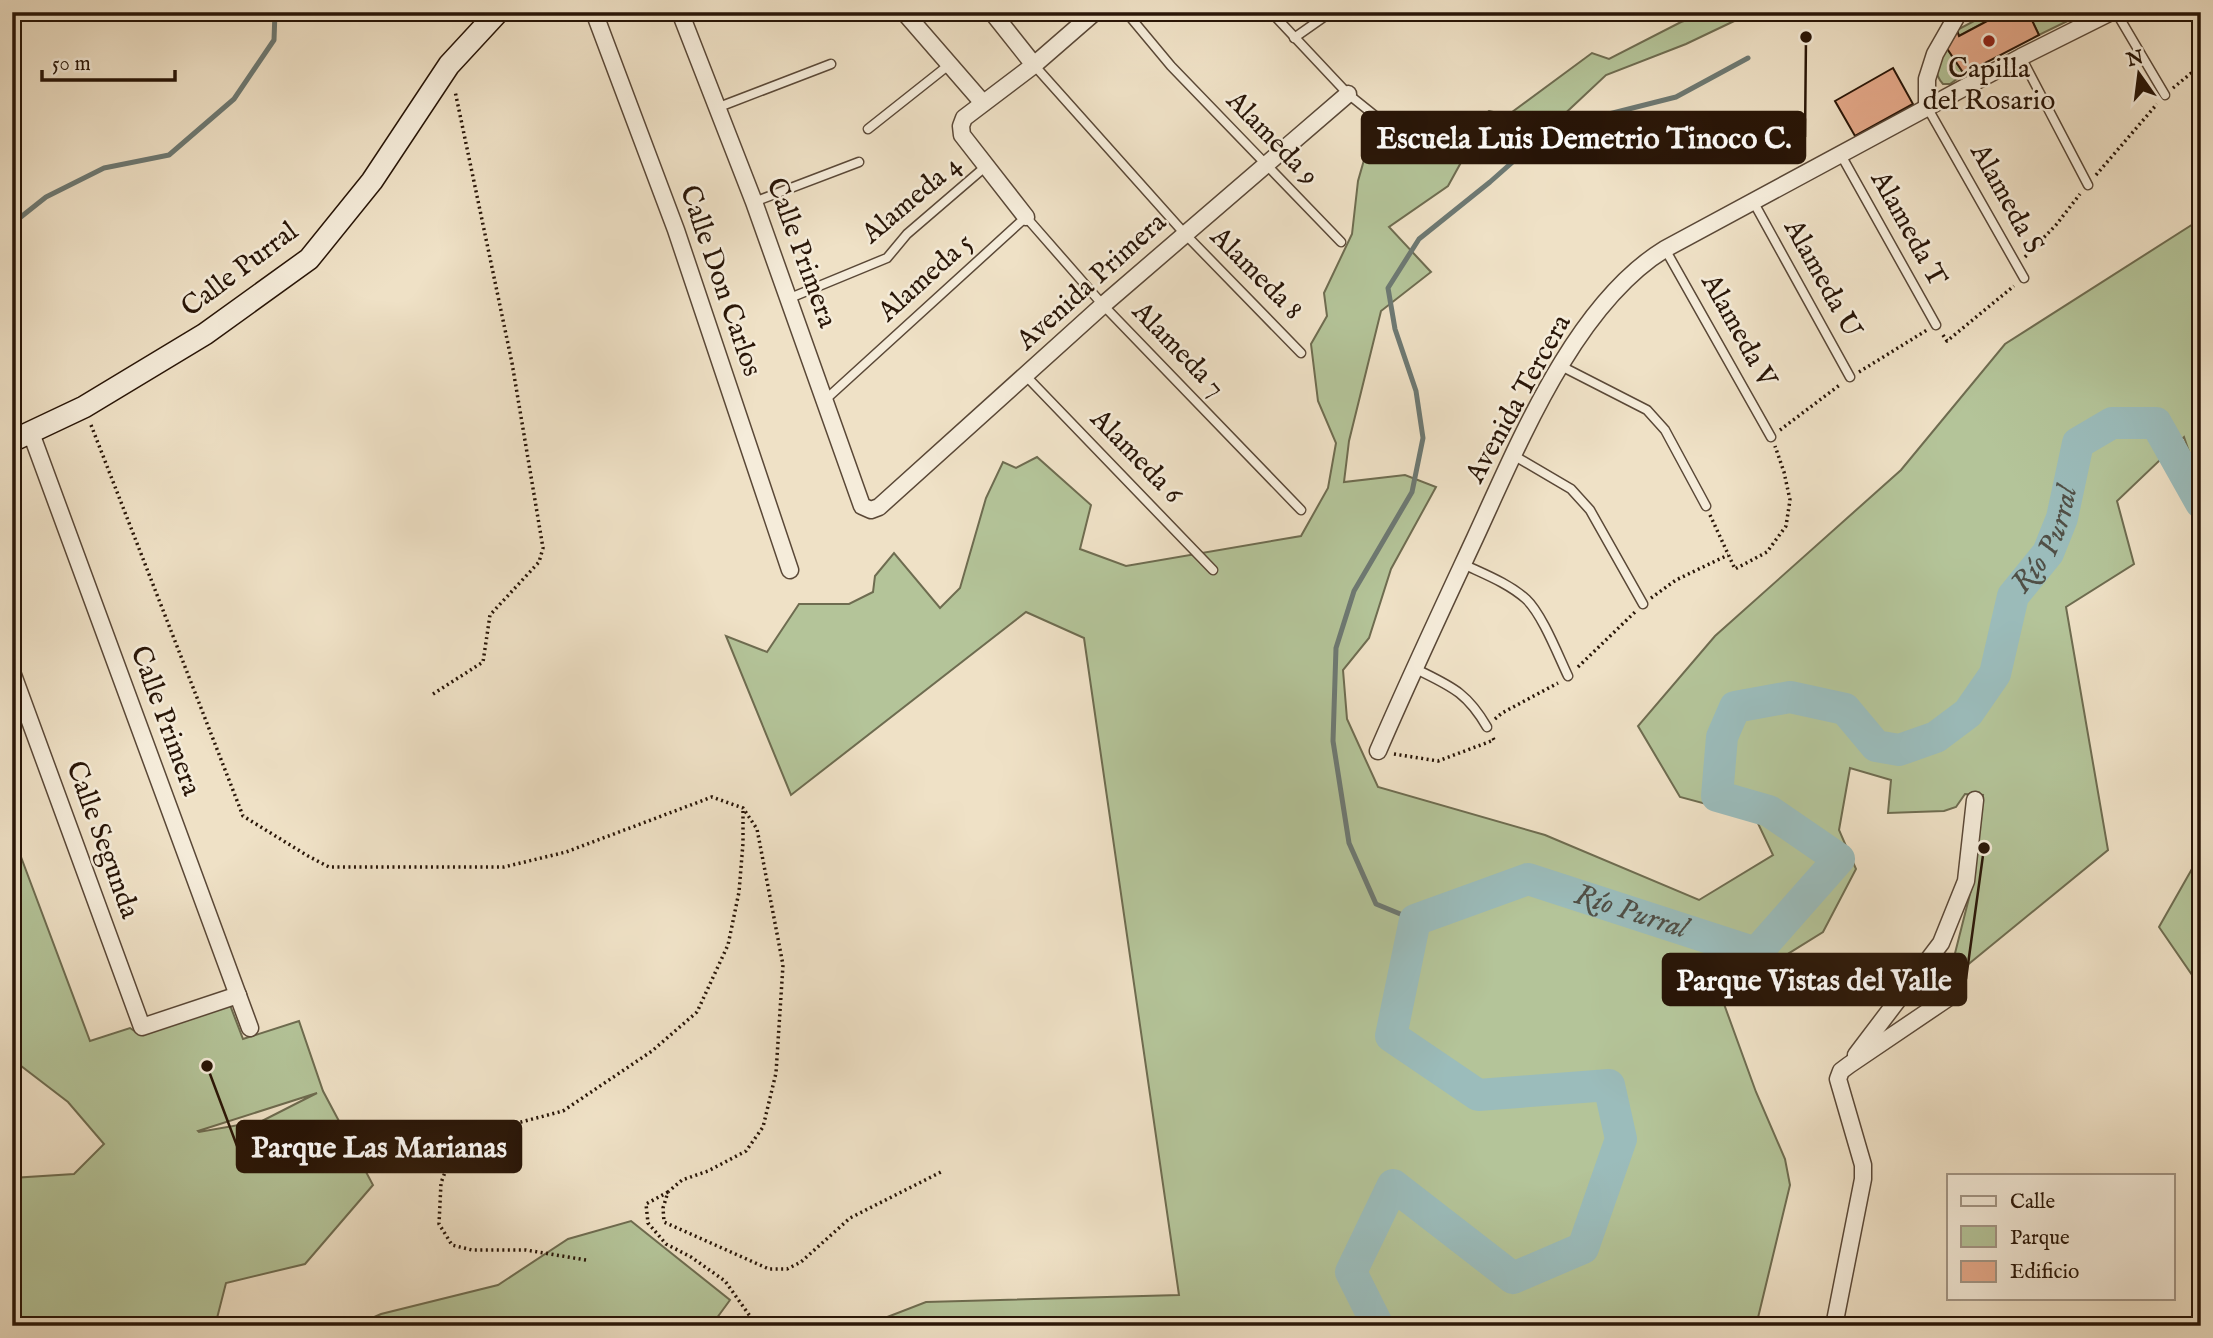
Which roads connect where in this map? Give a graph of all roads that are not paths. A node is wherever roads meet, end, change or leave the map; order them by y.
1 (498, 12) edge
2 (594, 12) edge
3 (680, 12) edge
4 (904, 12) edge
5 (992, 12) edge
6 (1095, 12) edge
7 (1126, 12) edge
8 (1271, 12) edge
9 (1331, 12) edge
10 (1959, 12) edge
11 (2114, 12) edge
12 (1294, 38) junction
13 (2021, 57) junction
14 (831, 64) dead end
15 (950, 64) junction
16 (1034, 65) junction
17 (1348, 94) junction
18 (2165, 94) road end
19 (983, 103) junction
20 (719, 107) junction
21 (1927, 107) junction
22 (868, 129) dead end
23 (1404, 139) dead end
24 (1841, 155) junction
25 (859, 162) dead end
26 (1265, 165) junction
27 (985, 167) junction
28 (2088, 185) road end
29 (754, 202) junction
30 (1754, 203) junction
31 (1026, 218) junction
32 (1185, 234) junction
33 (1341, 242) dead end
34 (1665, 249) junction
35 (2024, 278) road end
36 (790, 299) junction
37 (1103, 304) junction
38 (1936, 325) road end
39 (1301, 353) dead end
40 (1560, 366) junction
41 (1026, 376) junction
42 (1850, 377) road end
43 (825, 400) junction
44 (1771, 436) road end
45 (22, 437) edge
46 (1514, 455) junction
47 (1706, 506) road end
48 (871, 510) joint
49 (1301, 510) dead end
50 (1463, 564) junction
51 (790, 570) dead end
52 (1213, 570) dead end
53 (1643, 604) dead end
54 (1414, 668) junction
55 (12, 672) edge
56 (1568, 676) dead end
57 (1487, 727) dead end
58 (1378, 751) dead end
59 (1975, 800) dead end
60 (238, 995) junction
61 (1948, 998) dead end
62 (250, 1028) dead end
63 (1849, 1065) junction
64 (1834, 1326) edge

1 - 45 street, Calle Purral
2 - 51 street, Calle Don Carlos
3 - 20 street, Calle Primera
4 - 15 street
5 - 16 street
6 - 16 street
7 - 26 lane, Alameda 9
8 - 12 lane
9 - 12 lane
10 - 21 street
11 - 13 street, Avenida Tercera
11 - 18 lane
12 - 17 lane
13 - 21 street, Avenida Tercera
13 - 28 lane
14 - 20 lane
15 - 19 street
15 - 22 lane
16 - 19 street
16 - 32 lane, Alameda 8
17 - 23 lane
17 - 26 street, Avenida Primera
19 - 27 street
20 - 29 street, Calle Primera
21 - 24 street, Avenida Tercera
21 - 35 lane, Alameda S
24 - 30 street, Avenida Tercera
24 - 38 lane, Alameda T
25 - 29 lane
26 - 32 street, Avenida Primera
26 - 33 lane, Alameda 9
27 - 31 street
27 - 36 lane, Alameda 4
29 - 36 street, Calle Primera
30 - 34 street, Avenida Tercera
30 - 42 lane, Alameda U
31 - 37 lane, Alameda 7
31 - 43 lane, Alameda 5
32 - 37 street, Avenida Primera
32 - 39 lane, Alameda 8
34 - 40 street, Avenida Tercera
34 - 44 lane, Alameda V
36 - 43 street, Calle Primera
37 - 41 street, Avenida Primera
37 - 49 lane, Alameda 7
40 - 46 street, Avenida Tercera
40 - 47 lane
41 - 48 street, Avenida Primera
41 - 52 lane, Alameda 6
43 - 48 street, Calle Primera
45 - 60 street, Calle Primera
46 - 50 street, Avenida Tercera
46 - 53 lane
50 - 54 street, Avenida Tercera
50 - 56 lane
54 - 57 lane
54 - 58 street, Avenida Tercera
55 - 60 street, Calle Segunda
59 - 63 street
60 - 62 street, Calle Primera
61 - 63 street
63 - 64 street

